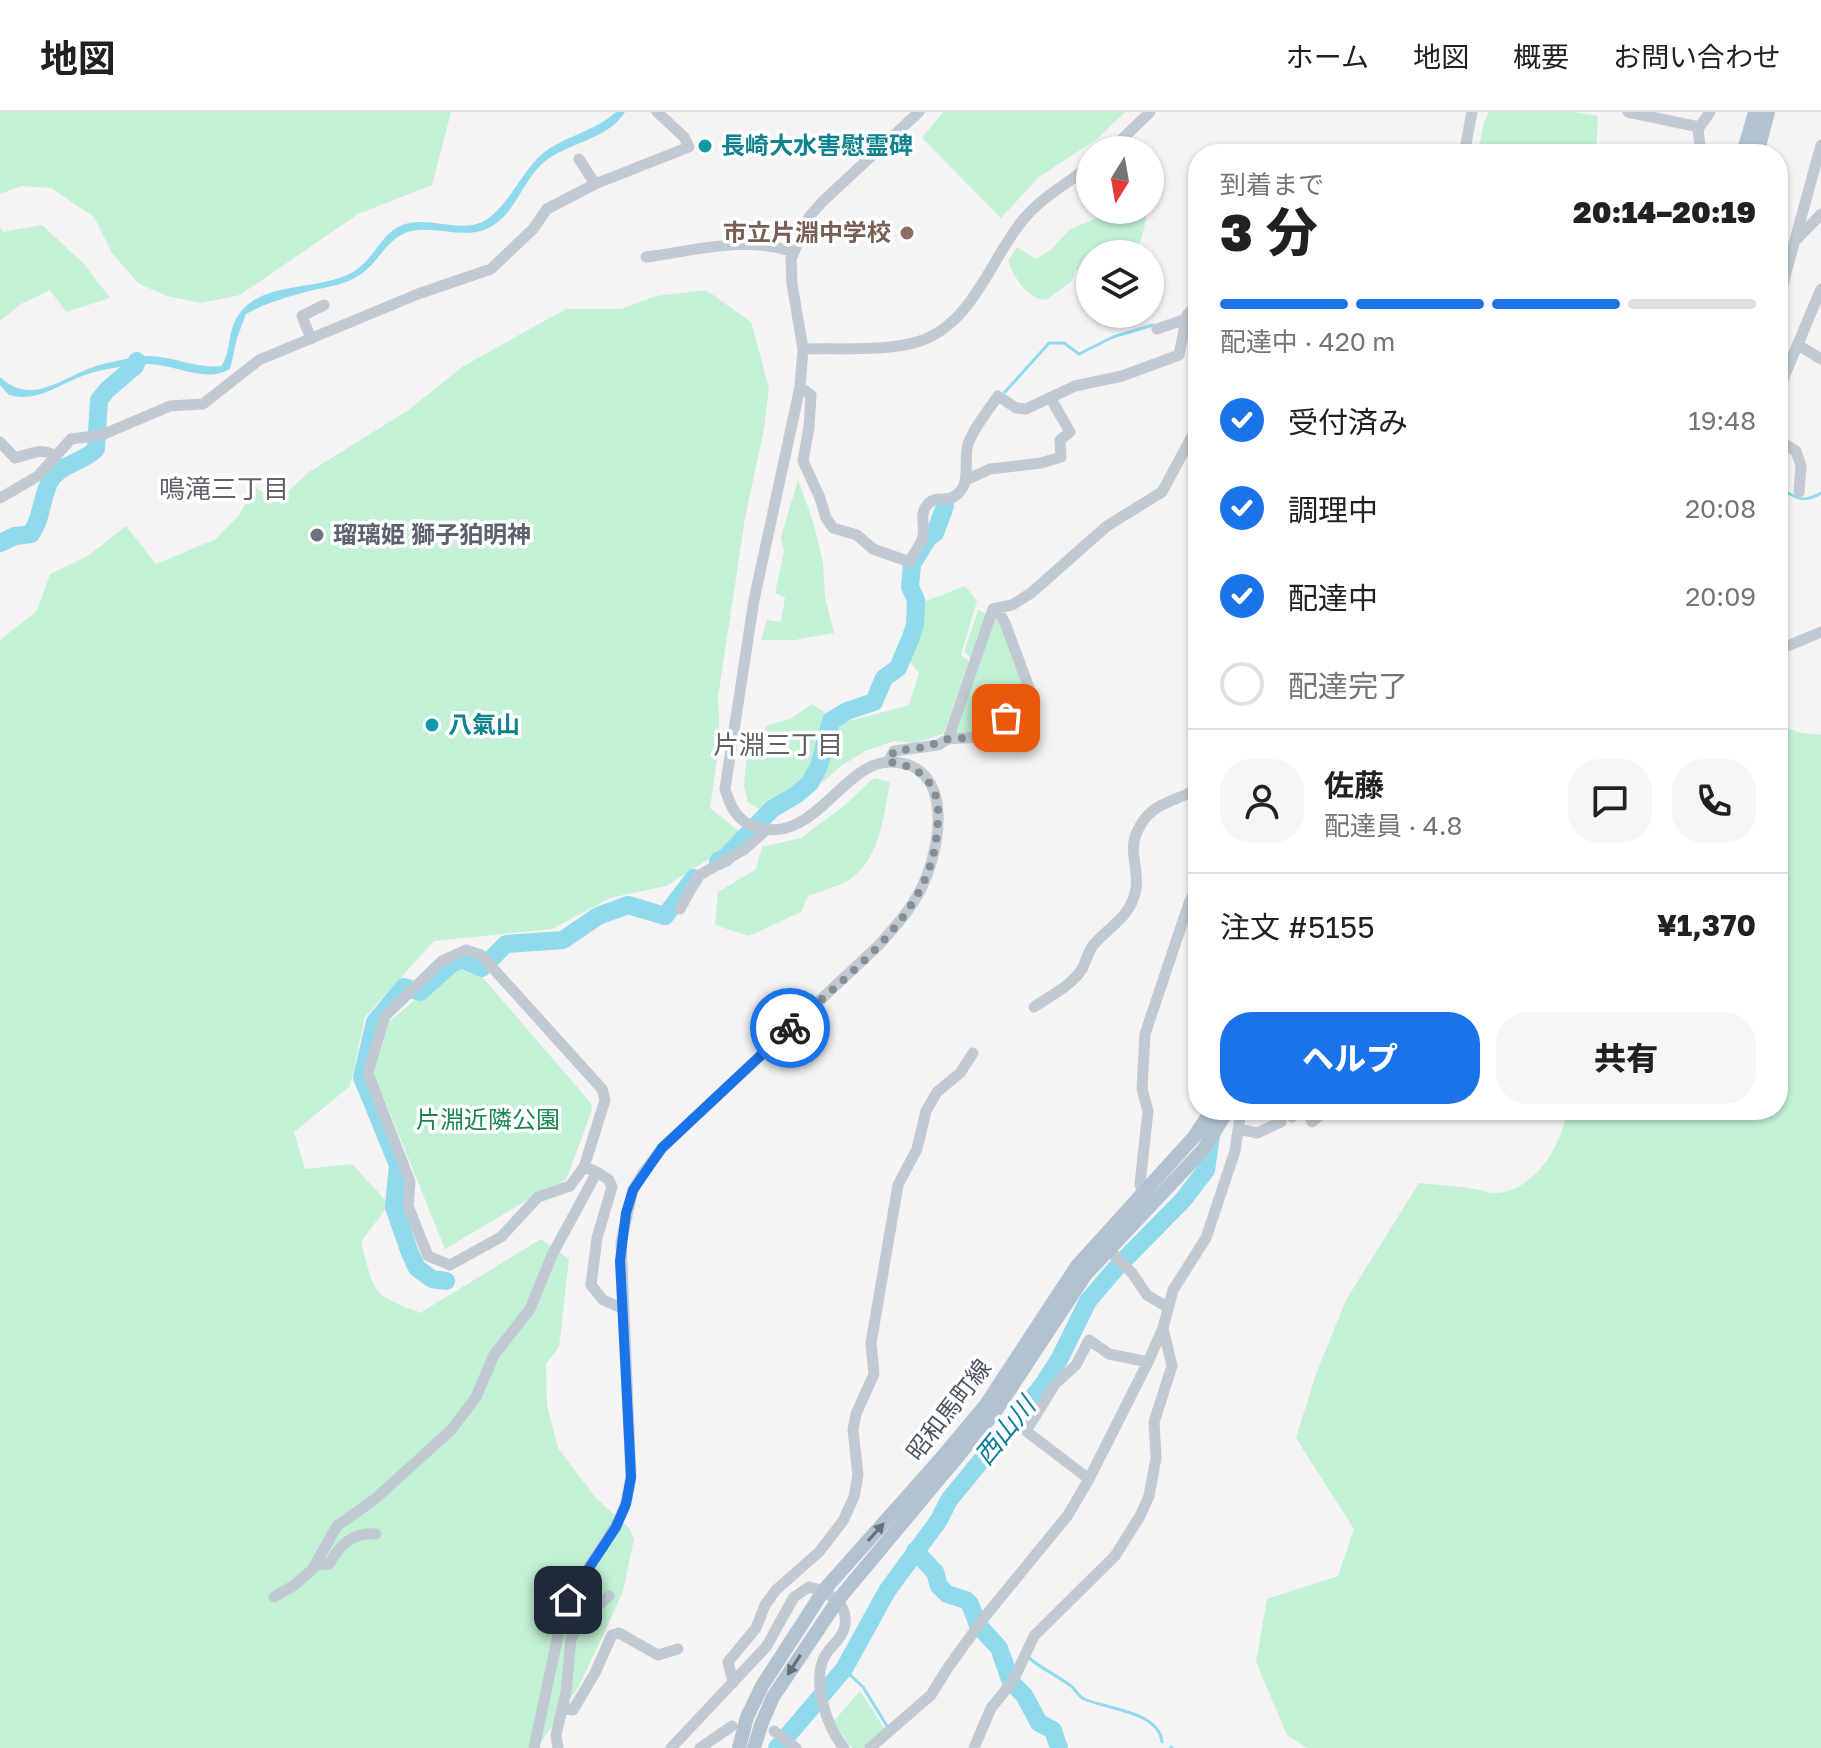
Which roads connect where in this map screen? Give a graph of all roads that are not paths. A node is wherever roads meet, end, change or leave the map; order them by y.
1 (657, 112) edge
2 (919, 112) edge
3 (1150, 112) edge
4 (1472, 112) edge
5 (1629, 112) edge
6 (1710, 112) edge
7 (1755, 112) edge
8 (1768, 112) edge
9 (1699, 127) junction
10 (1125, 136) edge
11 (1466, 144) edge
12 (1700, 144) edge
13 (1746, 144) edge
14 (1760, 144) edge
15 (1821, 145) edge
16 (579, 159) dead end
17 (1076, 176) edge
18 (595, 184) junction
19 (1821, 214) edge
20 (1794, 242) junction
21 (1788, 251) edge
22 (793, 252) junction
23 (646, 257) dead end
24 (1821, 289) edge
25 (324, 305) dead end
26 (1188, 316) edge
27 (1186, 319) junction
28 (1157, 329) dead end
29 (311, 339) junction
30 (1798, 345) junction
31 (803, 349) junction
32 (1821, 359) edge
33 (1788, 368) edge
34 (800, 387) junction
35 (1051, 399) junction
36 (0, 442) edge
37 (1188, 444) edge
38 (1788, 446) edge
39 (56, 457) junction
40 (966, 480) junction
41 (1799, 492) dead end
42 (0, 498) edge
43 (997, 608) junction
44 (1821, 632) edge
45 (1788, 646) edge
46 (948, 739) junction
47 (888, 762) junction
48 (1188, 793) edge
49 (765, 831) junction
50 (1188, 906) edge
51 (680, 909) dead end
52 (1034, 1007) dead end
53 (973, 1053) dead end
54 (1204, 1120) edge
55 (1219, 1120) edge
56 (1239, 1120) edge
57 (1281, 1120) edge
58 (1238, 1129) junction
59 (1198, 1144) junction
60 (584, 1167) junction
61 (597, 1172) junction
62 (1146, 1200) junction
63 (1107, 1249) junction
64 (1167, 1307) junction
65 (622, 1308) junction
66 (1163, 1328) junction
67 (1148, 1362) junction
68 (1089, 1479) junction
69 (376, 1534) dead end
70 (315, 1565) junction
71 (824, 1590) junction
72 (609, 1596) dead end
73 (274, 1597) dead end
74 (568, 1600) junction
75 (838, 1600) junction
76 (589, 1614) junction
77 (678, 1649) dead end
78 (733, 1683) junction
79 (563, 1708) junction
80 (732, 1726) dead end
81 (774, 1731) dead end
82 (534, 1748) edge
83 (558, 1748) edge
84 (671, 1748) edge
85 (700, 1748) edge
86 (739, 1748) edge
87 (754, 1748) edge
88 (795, 1748) edge
89 (844, 1748) edge
90 (870, 1748) edge
91 (974, 1748) edge

1 - 18 street
2 - 22 street
3 - 10 street
4 - 11 street
5 - 9 street
6 - 9 street
7 - 13 main road
8 - 14 main road
9 - 12 street
15 - 20 street
16 - 18 street
17 - 31 street
18 - 29 street
19 - 20 street
20 - 21 street
22 - 23 street
22 - 31 street
24 - 30 street
25 - 29 street
26 - 27 street
27 - 28 street
27 - 35 street
29 - 39 street
30 - 32 street
30 - 33 street
31 - 34 street
34 - 40 street
34 - 49 street
35 - 40 street
35 - 40 street
36 - 39 street
37 - 43 street
38 - 41 street
39 - 42 street
43 - 46 street
43 - 46 street
44 - 45 street
46 - 47 street
47 - 49 street
47 - 65 street
48 - 52 street
49 - 51 street
50 - 62 street
53 - 78 street
54 - 59 main road, 昭和馬町線
55 - 59 main road, 昭和馬町線
56 - 58 street
57 - 58 street
58 - 64 street
59 - 62 main road, 昭和馬町線
60 - 60 street
60 - 61 street
61 - 65 street
61 - 70 street
62 - 63 main road, 昭和馬町線
63 - 64 street
71 -> 63 main road, 昭和馬町線
63 - 75 main road, 昭和馬町線
64 - 66 street
65 - 74 street
66 - 67 street
66 - 91 street
67 - 68 street
67 - 68 street
68 - 90 street
69 - 70 street
70 - 73 street
71 - 75 street
71 - 78 street
71 - 86 main road, 昭和馬町線
72 - 76 street
74 - 76 street
74 - 82 street
75 -> 87 main road, 昭和馬町線
75 - 89 street
76 - 79 street
77 - 79 street
78 - 84 street
79 - 83 street
80 - 85 street
81 - 88 street

